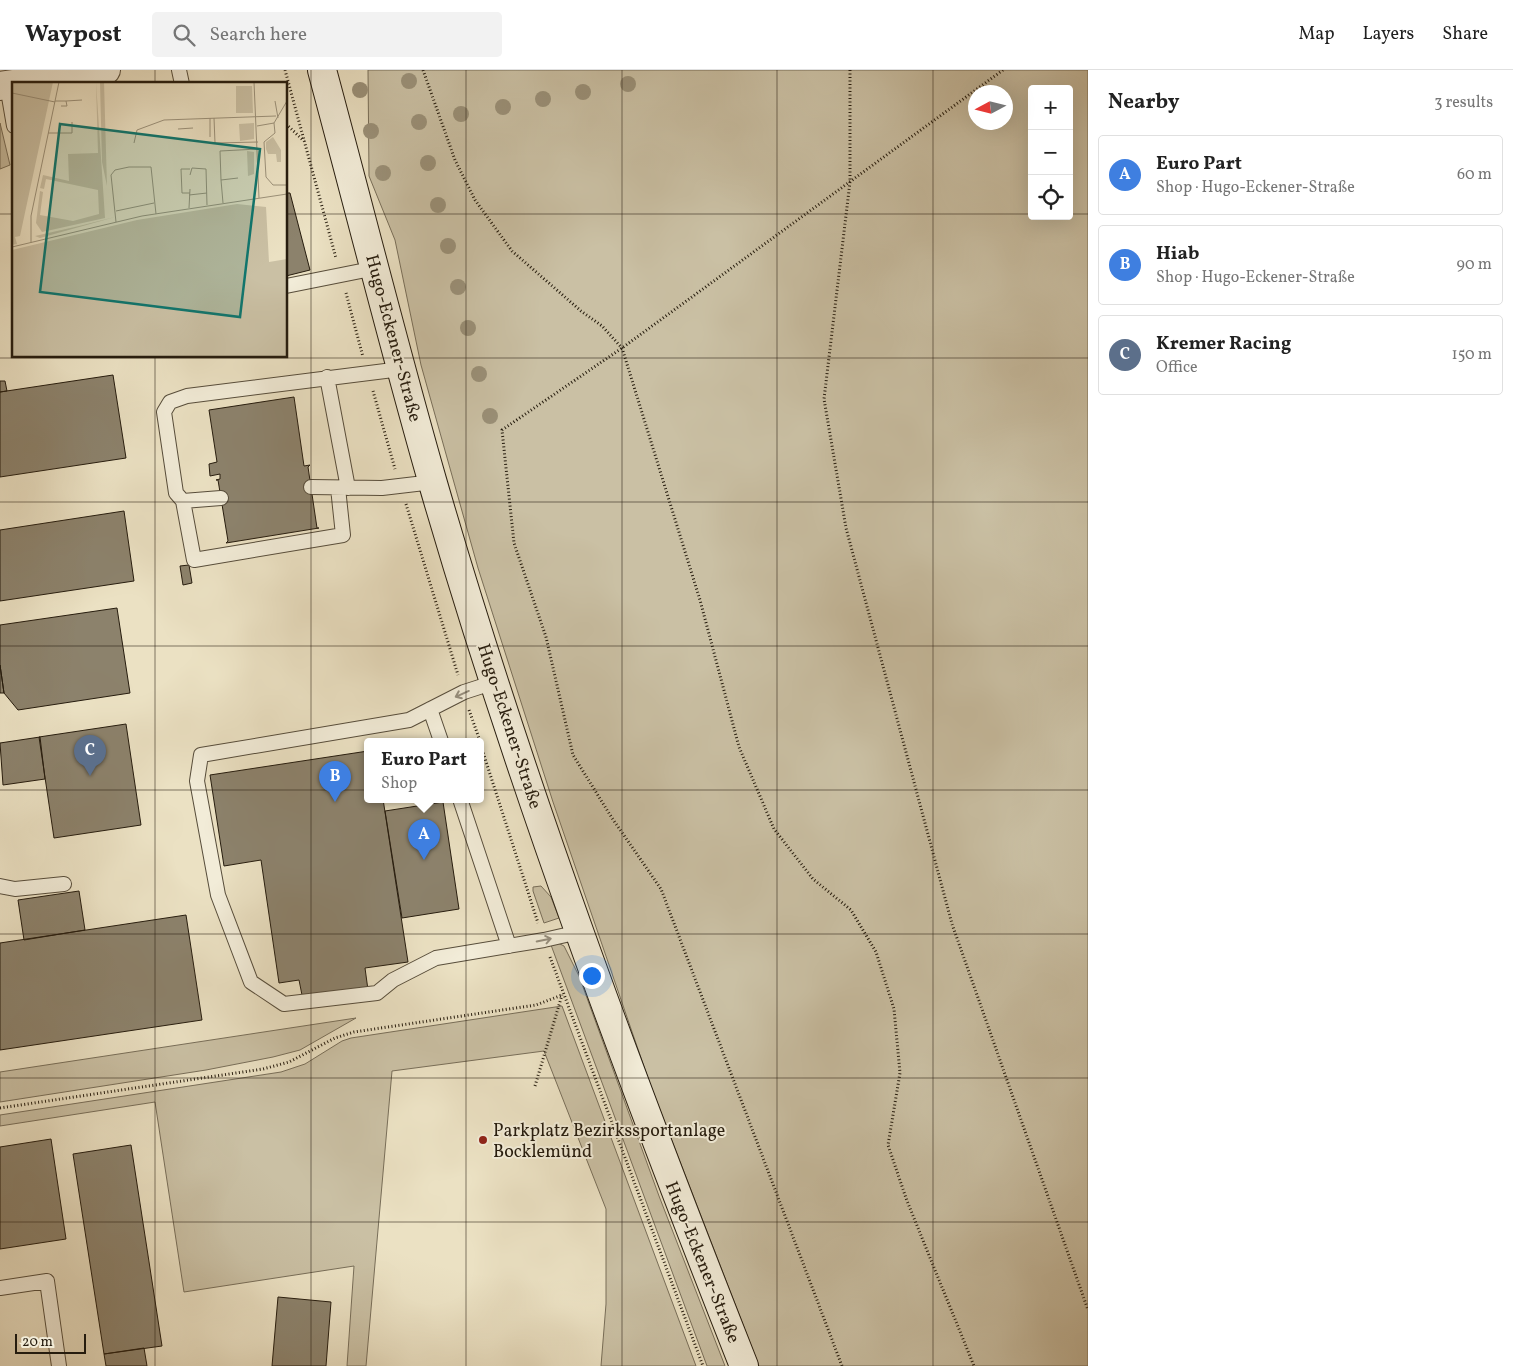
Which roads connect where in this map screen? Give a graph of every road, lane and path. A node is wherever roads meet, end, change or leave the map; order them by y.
1 (106, 70) edge
2 (285, 70) edge
3 (322, 70) edge
4 (423, 70) edge
5 (850, 70) edge
6 (1003, 70) edge
7 (24, 82) edge
8 (4, 85) edge
9 (12, 118) edge
10 (288, 126) edge
11 (304, 141) junction
12 (850, 182) junction
13 (376, 268) junction
14 (341, 275) junction
15 (288, 286) edge
16 (622, 348) junction
17 (401, 369) junction
18 (367, 372) junction
19 (327, 377) junction
20 (433, 482) junction
21 (311, 487) dead end
22 (400, 487) junction
23 (343, 488) junction
24 (221, 498) dead end
25 (183, 501) junction
26 (495, 682) junction
27 (464, 692) junction
28 (430, 709) junction
29 (440, 738) edge
30 (479, 738) edge
31 (484, 754) edge
32 (461, 803) edge
33 (64, 884) dead end
34 (0, 886) edge
35 (579, 932) junction
36 (544, 940) junction
37 (509, 946) junction
38 (563, 995) junction
39 (535, 1086) dead end
40 (0, 1108) edge
41 (0, 1288) edge
42 (1088, 1310) edge
43 (58, 1366) edge
44 (703, 1366) edge
45 (744, 1366) edge
46 (842, 1366) edge
47 (974, 1366) edge

1 - 7 main road
2 - 11 path
3 - 13 main road, Hugo-Eckener-Straße
4 - 16 path
5 - 12 path
6 - 12 path
8 - 9 lane
10 - 11 path
11 - 14 path
12 - 16 path
12 - 42 path
13 - 14 lane
13 - 17 main road, Hugo-Eckener-Straße
14 - 15 lane
14 - 18 path
16 - 46 path
16 - 47 path
17 - 18 lane
17 - 20 main road, Hugo-Eckener-Straße
18 - 19 lane
18 - 22 path
19 - 23 lane
19 - 25 lane
20 - 22 lane
20 - 26 main road, Hugo-Eckener-Straße
21 - 23 lane
22 - 23 lane
22 - 27 path
23 - 25 lane
24 - 25 lane
26 - 27 lane
26 - 35 main road, Hugo-Eckener-Straße
27 -> 28 lane
27 - 30 path
28 - 29 lane
28 - 37 lane
31 - 36 path
32 - 37 lane
33 - 34 lane
36 -> 35 lane
35 - 45 main road, Hugo-Eckener-Straße
36 - 37 lane
36 - 38 path
38 - 39 path
38 - 40 path
38 - 44 path
41 - 43 lane

